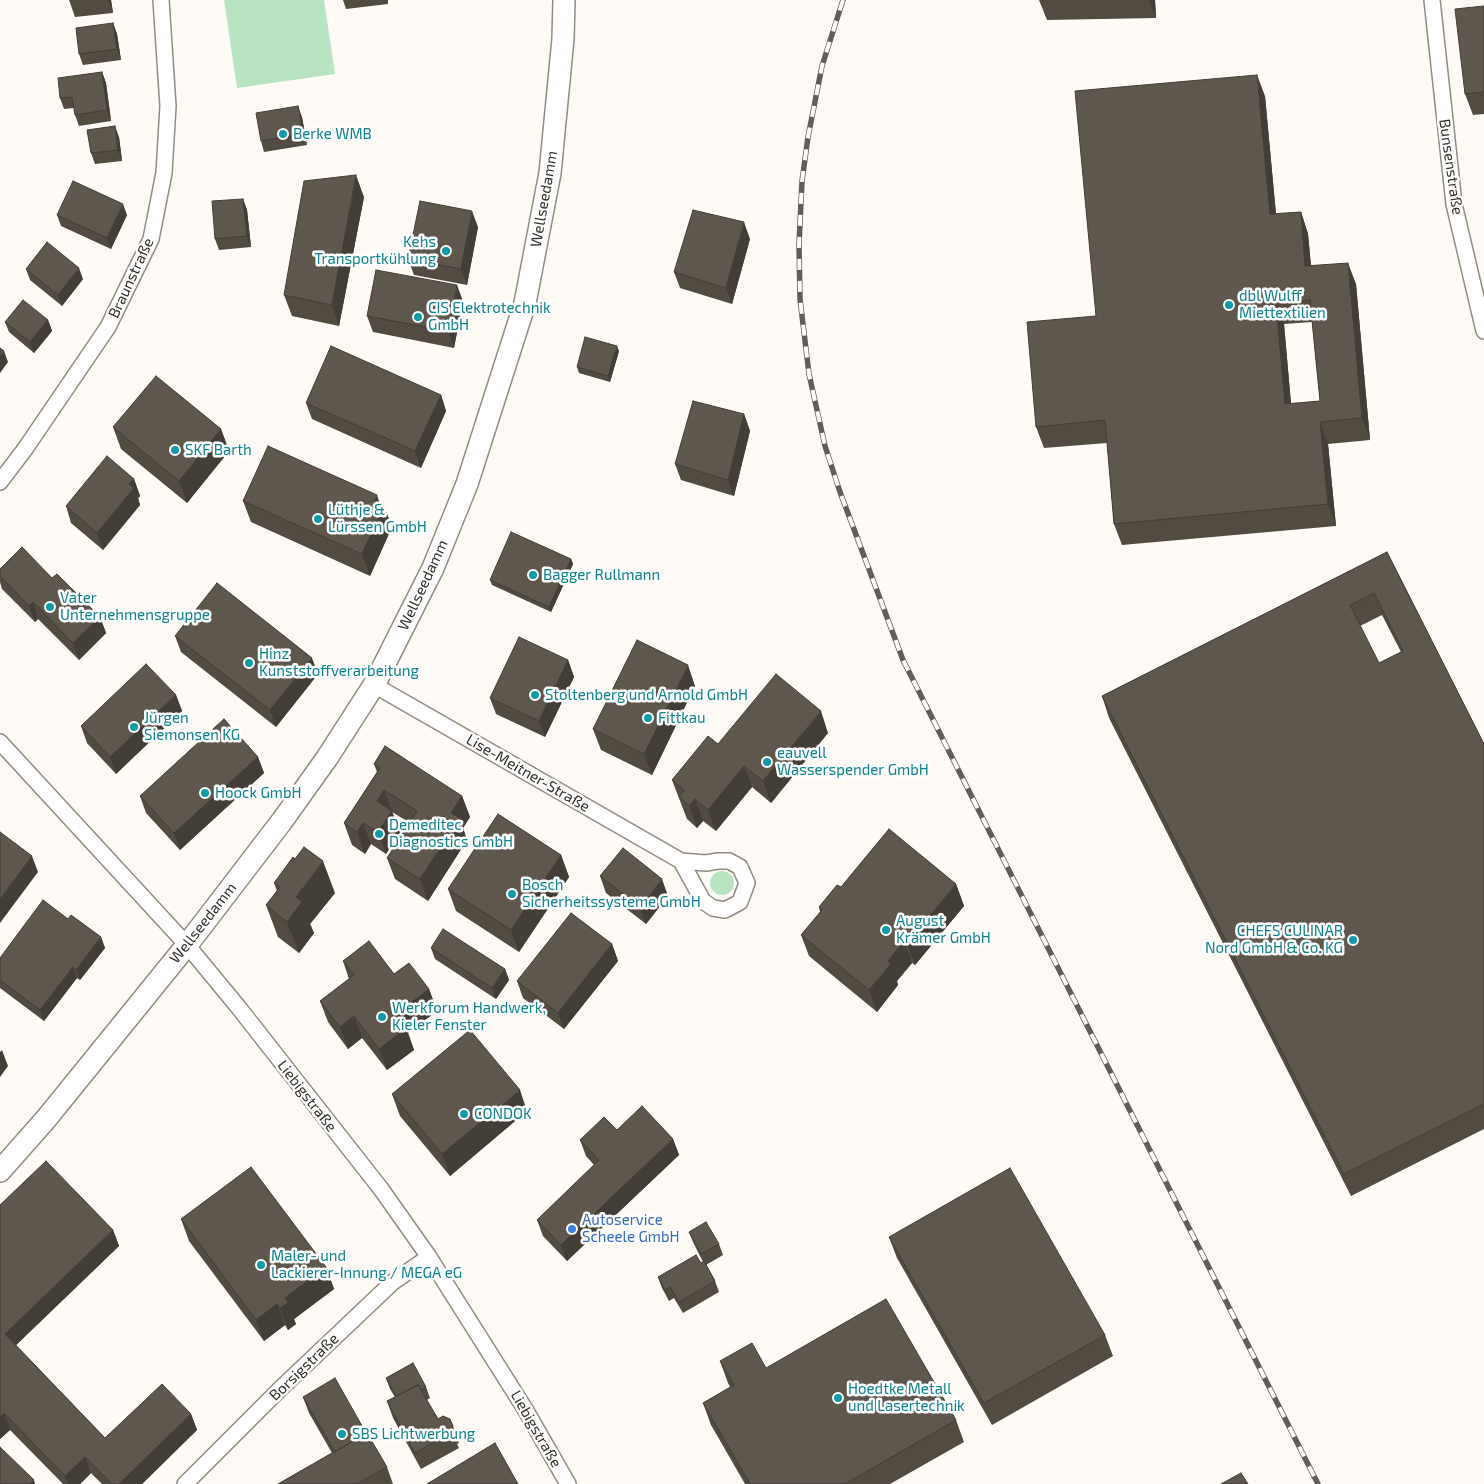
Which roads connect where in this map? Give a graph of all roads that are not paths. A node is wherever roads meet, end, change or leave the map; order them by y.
1 (161, 0) edge
2 (564, 0) edge
3 (1432, 0) edge
4 (1484, 331) edge
5 (0, 482) edge
6 (374, 685) junction
7 (0, 742) edge
8 (681, 861) dead end
9 (188, 945) junction
10 (0, 1171) edge
11 (429, 1257) junction
12 (185, 1484) edge
13 (568, 1484) edge

1 - 5 street, Braunstraße
2 - 6 main road, Wellseedamm
3 - 4 street, Bunsenstraße
6 - 8 street, Lise-Meitner-Straße
6 - 9 main road, Wellseedamm
7 - 9 street, Liebigstraße
9 - 10 main road, Wellseedamm
9 - 11 street, Liebigstraße
11 - 12 street, Borsigstraße
11 - 13 street, Liebigstraße

